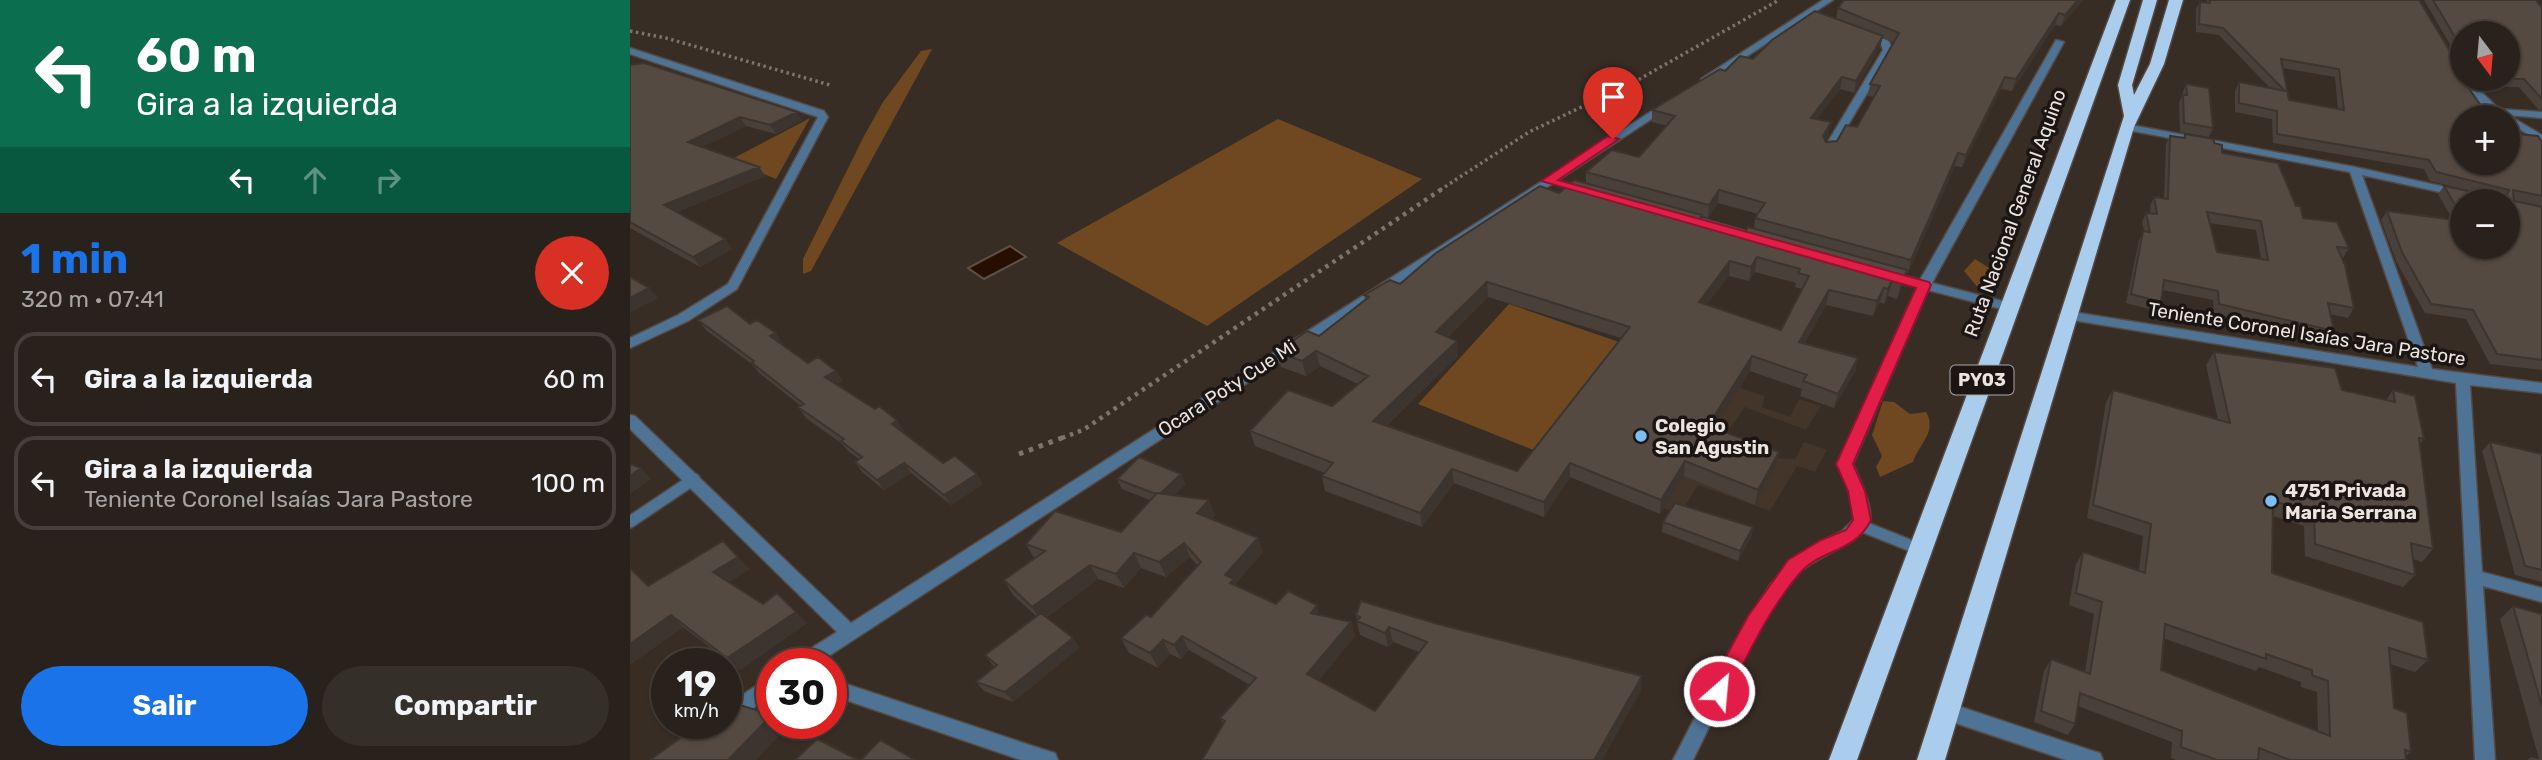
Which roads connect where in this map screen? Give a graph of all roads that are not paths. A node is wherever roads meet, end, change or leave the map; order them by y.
1 (1829, 0) edge
2 (2123, 0) edge
3 (2150, 0) edge
4 (2176, 0) edge
5 (1855, 31) edge
6 (2059, 42) dead end
7 (630, 51) edge
8 (657, 60) junction
9 (639, 66) edge
10 (2475, 91) edge
11 (2489, 105) edge
12 (2520, 113) edge
13 (2542, 115) edge
14 (2128, 122) junction
15 (2520, 126) edge
16 (2542, 139) edge
17 (1828, 150) edge
18 (2355, 170) junction
19 (2450, 191) edge
20 (1676, 216) edge
21 (1766, 241) edge
22 (1871, 271) edge
23 (1924, 285) junction
24 (2009, 307) junction
25 (2066, 315) junction
26 (630, 343) edge
27 (2427, 373) junction
28 (2463, 379) junction
29 (2542, 388) edge
30 (630, 420) edge
31 (694, 479) junction
32 (630, 522) edge
33 (1859, 525) junction
34 (1920, 549) junction
35 (2475, 577) junction
36 (2542, 595) edge
37 (850, 633) junction
38 (826, 648) edge
39 (847, 692) edge
40 (1946, 711) junction
41 (1048, 760) edge
42 (1683, 760) edge
43 (1843, 760) edge
44 (1931, 760) edge
45 (2093, 760) edge
46 (2485, 760) edge

1 - 37 street, Ocara Poty Cue Mi
2 - 24 highway, Ruta Nacional General Aquino / PY03
3 - 14 highway
4 - 14 highway, PY03
5 - 17 street
6 - 23 street
7 - 8 street
8 - 9 street
8 - 26 street
10 - 11 street
12 - 13 street
14 - 18 street
14 - 25 highway, PY03
15 - 16 street
18 - 19 street
18 - 27 street
20 - 21 street
22 - 23 street
23 - 24 street
23 - 33 street
24 - 34 highway, Ruta Nacional General Aquino / PY03
25 - 27 street, Teniente Coronel Isaías Jara Pastore
25 - 40 highway, PY03
27 - 28 street, Teniente Coronel Isaías Jara Pastore
28 - 29 street, Teniente Coronel Isaías Jara Pastore
28 - 35 street
30 - 31 street
31 - 32 lane
31 - 37 street
33 - 34 lane
33 - 42 street
34 - 43 highway, Ruta Nacional General Aquino / PY03
35 - 36 street
35 - 46 street
37 - 38 street, Ocara Poty Cue Mi
39 - 41 street
40 - 44 highway, PY03
40 - 45 street

